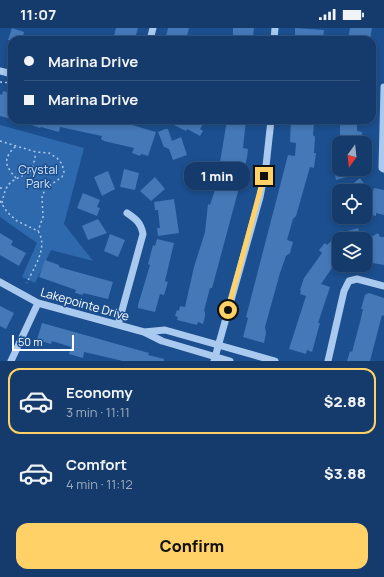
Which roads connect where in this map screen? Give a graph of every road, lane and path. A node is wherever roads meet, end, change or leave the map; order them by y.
1 (384, 87) edge
2 (271, 124) edge
3 (0, 141) edge
4 (17, 146) junction
5 (36, 152) junction
6 (384, 169) edge
7 (16, 178) junction
8 (0, 188) edge
9 (5, 188) junction
10 (0, 201) edge
11 (2, 204) junction
12 (126, 213) dead end
13 (38, 231) junction
14 (0, 282) edge
15 (27, 283) dead end
16 (384, 286) edge
17 (38, 303) junction
18 (118, 325) junction
19 (144, 332) junction
20 (218, 345) junction
21 (215, 359) edge
22 (11, 361) edge
23 (230, 361) edge
24 (274, 361) edge
25 (328, 361) edge

1 - 6 street
2 - 20 street
3 - 4 path
4 - 5 path
4 - 7 path
5 - 7 path
5 - 13 path
7 - 9 path
8 - 9 path
9 - 11 path
10 - 11 path
11 - 13 path
12 - 18 street
13 - 15 path
14 - 17 street, Lakepointe Drive
16 - 25 street
17 - 18 street, Lakepointe Drive
17 - 22 street
18 - 19 street, Lakepointe Drive
19 - 20 street, Lakepointe Drive
19 - 21 street, Lakepointe Drive
20 - 21 street
20 - 24 street, Lakepointe Drive
21 - 23 street, Lakepointe Drive

